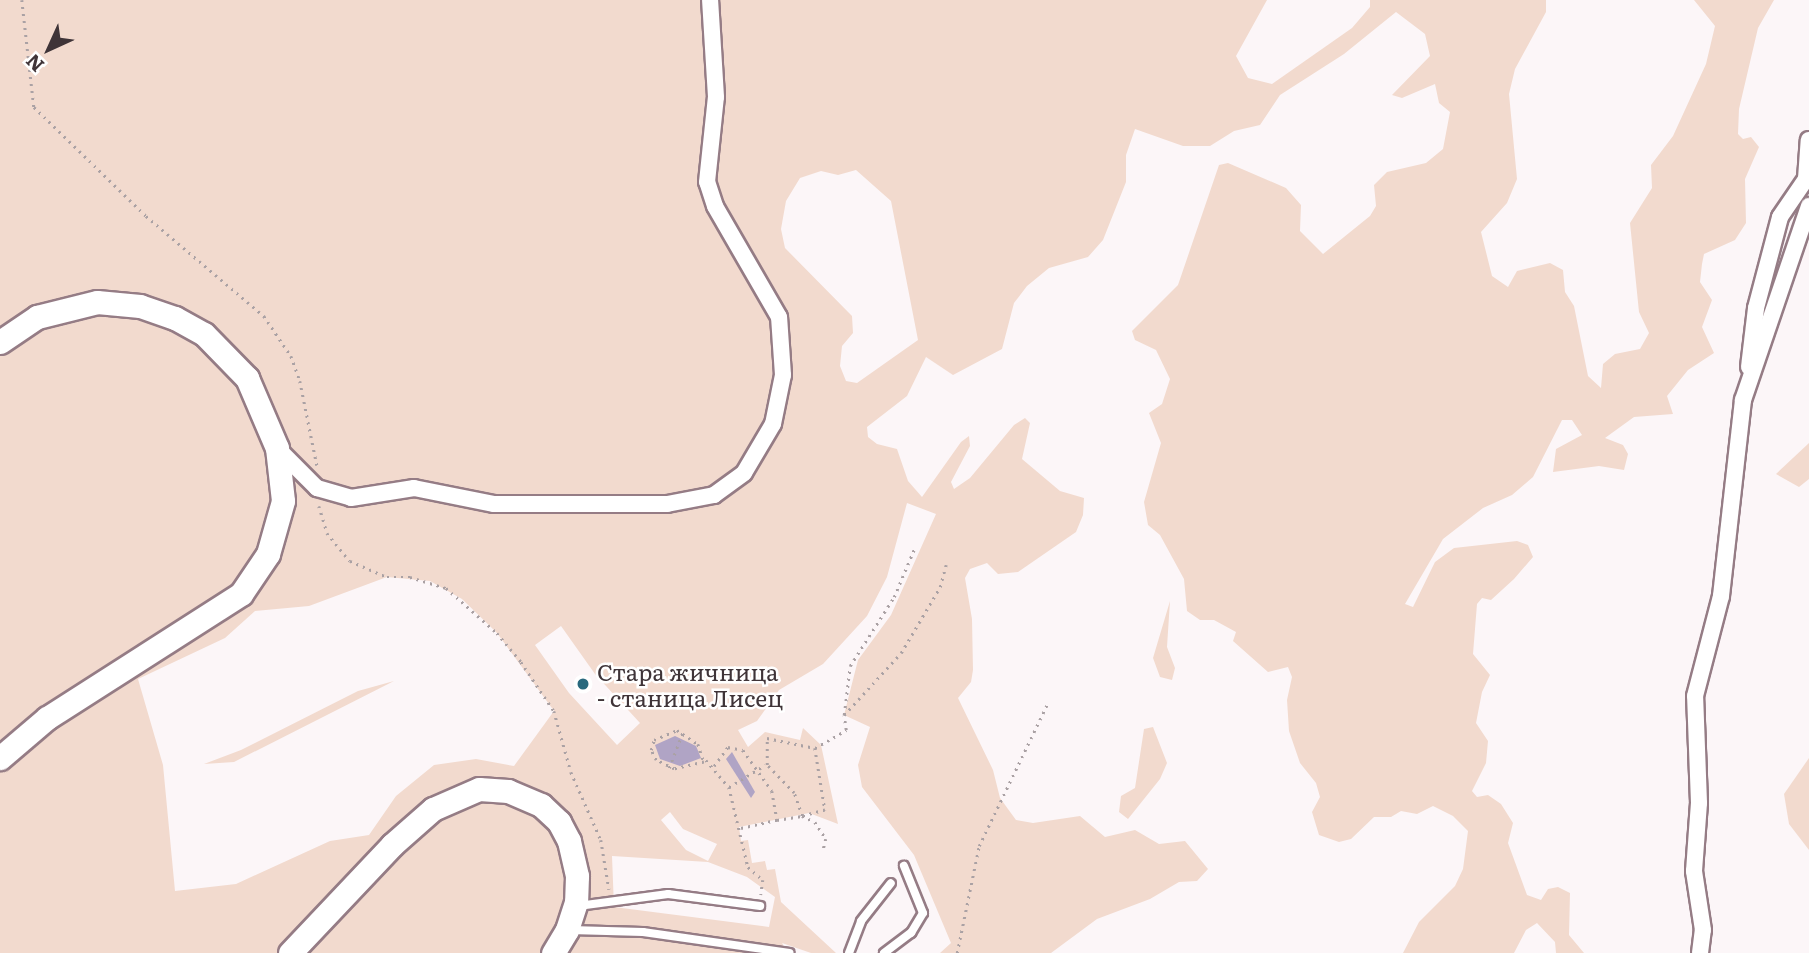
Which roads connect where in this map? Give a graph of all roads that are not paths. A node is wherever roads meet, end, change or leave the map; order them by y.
1 (710, 0) edge
2 (1809, 140) edge
3 (1809, 206) edge
4 (0, 342) edge
5 (1748, 379) junction
6 (277, 448) junction
7 (0, 758) edge
8 (904, 866) dead end
9 (891, 883) dead end
10 (575, 906) junction
11 (760, 906) road end
12 (567, 930) junction
13 (290, 953) edge
14 (553, 953) edge
15 (790, 953) edge
16 (849, 953) edge
17 (884, 953) edge
18 (1700, 953) edge

1 - 6 street
2 - 5 street
3 - 5 street
4 - 6 main road
5 - 18 street
6 - 7 main road
8 - 17 lane
9 - 16 lane
10 - 11 lane
10 - 12 main road
10 - 13 main road
12 - 14 main road
12 - 15 lane

